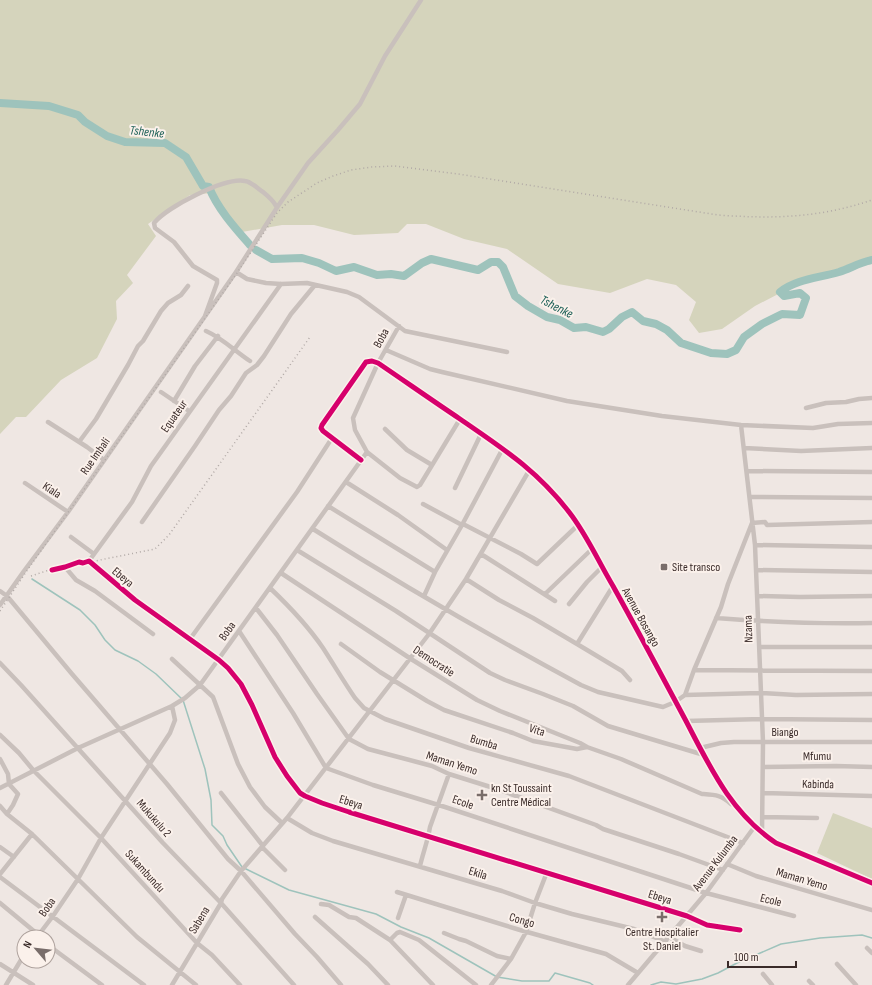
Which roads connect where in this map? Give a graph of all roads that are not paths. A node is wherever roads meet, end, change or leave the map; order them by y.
1 (421, 0) edge
2 (278, 206) junction
3 (236, 272) junction
4 (281, 284) junction
5 (315, 285) junction
6 (188, 286) dead end
7 (205, 316) junction
8 (399, 326) junction
9 (206, 331) dead end
10 (218, 336) junction
11 (234, 350) junction
12 (386, 350) junction
13 (507, 352) dead end
14 (250, 361) dead end
15 (378, 363) junction
16 (161, 392) dead end
17 (872, 398) edge
18 (174, 401) junction
19 (806, 408) dead end
20 (189, 411) junction
21 (460, 419) junction
22 (48, 422) dead end
23 (872, 423) edge
24 (742, 426) junction
25 (385, 429) dead end
26 (481, 434) junction
27 (332, 438) junction
28 (80, 442) junction
29 (503, 448) junction
30 (744, 448) junction
31 (872, 448) edge
32 (367, 452) junction
33 (104, 460) junction
34 (361, 460) junction
35 (432, 465) junction
36 (530, 469) junction
37 (747, 471) junction
38 (872, 472) edge
39 (346, 482) junction
40 (25, 483) dead end
41 (454, 488) dead end
42 (750, 496) junction
43 (872, 498) edge
44 (423, 504) dead end
45 (328, 506) junction
46 (68, 512) junction
47 (142, 522) dead end
48 (872, 522) edge
49 (752, 523) junction
50 (462, 524) junction
51 (578, 525) junction
52 (312, 529) junction
53 (71, 537) dead end
54 (490, 538) junction
55 (755, 545) junction
56 (872, 546) edge
57 (593, 548) junction
58 (297, 550) junction
59 (447, 550) junction
60 (94, 554) junction
61 (481, 554) junction
62 (89, 561) junction
63 (603, 566) junction
64 (65, 567) junction
65 (52, 570) dead end
66 (756, 570) junction
67 (435, 572) junction
68 (872, 572) edge
69 (281, 573) junction
70 (466, 579) junction
71 (613, 586) junction
72 (270, 588) junction
73 (0, 591) edge
74 (544, 594) junction
75 (7, 596) junction
76 (424, 596) junction
77 (758, 596) junction
78 (872, 596) edge
79 (555, 601) dead end
80 (570, 604) dead end
81 (0, 605) edge
82 (256, 608) junction
83 (446, 609) junction
84 (716, 618) junction
85 (758, 621) junction
86 (872, 623) edge
87 (239, 631) junction
88 (153, 634) dead end
89 (429, 634) junction
90 (190, 639) junction
91 (341, 644) dead end
92 (577, 644) junction
93 (759, 647) junction
94 (872, 647) edge
95 (172, 659) dead end
96 (411, 659) junction
97 (219, 660) junction
98 (0, 664) edge
99 (694, 670) junction
100 (760, 670) junction
101 (872, 671) edge
102 (394, 680) junction
103 (630, 680) dead end
104 (200, 685) junction
105 (760, 693) junction
106 (872, 694) edge
107 (685, 695) junction
108 (675, 702) junction
109 (172, 706) junction
110 (369, 711) junction
111 (762, 719) junction
112 (872, 720) edge
113 (686, 721) junction
114 (119, 729) junction
115 (0, 736) edge
116 (350, 739) junction
117 (763, 742) junction
118 (872, 742) edge
119 (587, 747) junction
120 (78, 748) junction
121 (700, 748) junction
122 (704, 755) junction
123 (0, 759) edge
124 (149, 763) junction
125 (763, 767) junction
126 (872, 767) edge
127 (326, 768) junction
128 (34, 771) junction
129 (449, 774) junction
130 (9, 784) junction
131 (0, 788) edge
132 (764, 793) junction
133 (221, 794) dead end
134 (305, 796) junction
135 (872, 796) edge
136 (125, 800) junction
137 (438, 805) junction
138 (0, 806) edge
139 (736, 808) junction
140 (7, 814) junction
141 (763, 817) junction
142 (287, 818) junction
143 (817, 818) dead end
144 (282, 823) junction
145 (755, 826) junction
146 (762, 833) junction
147 (32, 834) junction
148 (429, 836) junction
149 (101, 838) junction
150 (743, 843) junction
151 (262, 846) junction
152 (0, 847) edge
153 (14, 857) junction
154 (727, 864) junction
155 (420, 866) junction
156 (285, 870) dead end
157 (723, 870) junction
158 (241, 871) junction
159 (548, 872) junction
160 (0, 875) edge
161 (78, 879) junction
162 (872, 883) edge
163 (397, 892) dead end
164 (706, 893) junction
165 (406, 895) junction
166 (0, 903) edge
167 (221, 903) junction
168 (535, 903) junction
169 (321, 904) dead end
170 (872, 910) edge
171 (53, 916) junction
172 (687, 916) junction
173 (794, 916) dead end
174 (315, 917) dead end
175 (398, 918) dead end
176 (31, 929) edge
177 (43, 929) edge
178 (740, 930) dead end
179 (526, 932) junction
180 (444, 933) dead end
181 (667, 939) junction
182 (390, 940) junction
183 (197, 943) junction
184 (867, 948) dead end
185 (56, 951) edge
186 (700, 951) dead end
187 (872, 953) edge
188 (511, 959) junction
189 (0, 964) edge
190 (837, 964) dead end
191 (16, 968) edge
192 (180, 971) junction
193 (13, 973) junction
194 (638, 973) junction
195 (763, 974) dead end
196 (809, 981) dead end
197 (6, 985) edge
198 (33, 985) edge
199 (102, 985) edge
200 (144, 985) edge
201 (172, 985) edge
202 (196, 985) edge
203 (240, 985) edge
204 (294, 985) edge
205 (341, 985) edge
206 (388, 985) edge
207 (433, 985) edge
208 (476, 985) edge
209 (491, 985) edge
210 (628, 985) edge
211 (772, 985) edge
212 (812, 985) edge
213 (856, 985) edge

1 - 2 street
2 - 3 street
2 - 7 street
3 - 4 street
3 - 7 street
4 - 5 street
4 - 11 street, Equateur
5 - 8 street
5 - 47 street
6 - 28 street
7 - 33 street, Rue Imbali
8 - 12 street, Boba
8 - 13 street
9 - 10 street
10 - 11 street
10 - 18 street
11 - 14 street
11 - 20 street, Equateur
12 - 15 street, Boba
12 - 24 street
15 - 21 street, Avenue Bosango
15 - 27 street
15 - 32 street, Boba
16 - 18 street
17 - 19 street
18 - 20 street
20 - 60 street, Equateur
21 - 26 street, Avenue Bosango
21 - 35 street
22 - 28 street
23 - 24 street
24 - 30 street, Nzama
25 - 35 street
26 - 29 street, Avenue Bosango
26 - 41 street
27 - 34 street
27 - 90 street
28 - 33 street
29 - 36 street, Avenue Bosango
29 - 50 street
30 - 31 street
30 - 37 street, Nzama
32 - 34 street, Boba
32 - 35 street
33 - 46 street, Rue Imbali
34 - 39 street, Boba
36 - 51 street, Avenue Bosango
36 - 54 street, Sabena
37 - 38 street
37 - 42 street, Nzama
39 - 45 street, Boba
39 - 59 street
40 - 46 street, Kiala
42 - 43 street
42 - 49 street, Nzama
44 - 50 street
45 - 52 street, Boba
45 - 67 street
46 - 75 street, Rue Imbali
48 - 49 street
49 - 55 street, Nzama
49 - 84 street
50 - 54 street
50 - 59 street
51 - 54 street
51 - 57 street, Avenue Bosango
52 - 58 street, Boba
52 - 76 street
53 - 60 street
54 - 61 street, Sabena
55 - 56 street
55 - 66 street, Nzama
57 - 63 street, Avenue Bosango
57 - 74 street
58 - 69 street, Boba
58 - 89 street
59 - 67 street
60 - 62 street, Equateur
61 - 70 street, Sabena
61 - 74 street
62 - 64 street
62 - 90 street, Ebeya
63 - 71 street, Avenue Bosango
63 - 80 street
64 - 65 street
64 - 88 street
66 - 68 street
66 - 77 street, Nzama
67 - 76 street
69 - 72 street, Boba
69 - 96 street, Democratie
70 - 83 street, Sabena
70 - 92 street
71 - 92 street
71 - 108 street, Avenue Bosango
72 - 82 street, Boba
72 - 110 street, Bumba
73 - 75 street
74 - 79 street
75 - 81 street, Rue Imbali
75 - 114 street
76 - 83 street
77 - 78 street
77 - 85 street, Nzama
82 - 87 street, Boba
82 - 116 street, Maman Yemo
83 - 89 street, Sabena
83 - 108 street
84 - 85 street
84 - 99 street
85 - 86 street
85 - 93 street, Nzama
87 - 97 street, Boba
87 - 127 street
89 - 96 street, Sabena
89 - 122 street
90 - 97 street, Ebeya
91 - 102 street, Vita
92 - 103 street
93 - 94 street
93 - 100 street, Nzama
95 - 104 street
96 - 102 street, Sabena
96 - 119 street, Democratie
97 - 104 street, Boba
97 - 134 street, Ebeya
98 - 120 street, Mukukulu 2
99 - 100 street
99 - 107 street
100 - 101 street
100 - 105 street, Nzama
102 - 110 street, Sabena
102 - 119 street, Vita
104 - 109 street, Boba
104 - 144 street
105 - 106 street
105 - 107 street
105 - 111 street, Nzama
107 - 108 street
108 - 113 street, Avenue Bosango
109 - 114 street
109 - 124 street, Boba
110 - 116 street, Sabena
110 - 150 street, Bumba
111 - 112 street
111 - 113 street
111 - 117 street, Nzama
113 - 121 street, Avenue Bosango
114 - 120 street
114 - 124 street
115 - 128 street, Sukambundu
116 - 127 street, Sabena
116 - 129 street, Maman Yemo
117 - 118 street, Biango
117 - 121 street, Biango
117 - 125 street, Nzama
119 - 139 street, Vita
120 - 128 street
120 - 136 street, Mukukulu 2
121 - 122 street, Avenue Bosango
122 - 139 street, Avenue Bosango
123 - 130 street
124 - 136 street, Boba
124 - 158 street
125 - 126 street, Mfumu
125 - 132 street, Nzama
127 - 134 street, Sabena
127 - 137 street, Ecole
128 - 130 street
128 - 149 street, Sukambundu
129 - 137 street
129 - 157 street, Maman Yemo
130 - 131 street
130 - 140 street
132 - 135 street, Kabinda
132 - 141 street, Nzama
133 - 151 street
134 - 142 street, Sabena
134 - 148 street, Ebeya
136 - 149 street, Boba
136 - 167 street, Mukukulu 2
137 - 148 street
137 - 164 street, Ecole
138 - 140 street
139 - 145 street, Avenue Bosango
140 - 147 street
141 - 143 street
141 - 146 street, Nzama
142 - 144 street, Sabena
142 - 155 street, Ekila
144 - 151 street, Sabena
145 - 146 street, Avenue Bosango
145 - 150 street, Avenue Kulumba
146 - 162 street, Avenue Bosango
147 - 153 street
147 - 161 street
148 - 155 street
148 - 159 street, Ebeya
149 - 161 street, Boba
149 - 183 street, Sukambundu
150 - 154 street, Avenue Kulumba
151 - 156 street
151 - 158 street, Sabena
152 - 153 street
153 - 160 street
154 - 157 street, Avenue Kulumba
154 - 170 street, Maman Yemo
155 - 168 street, Ekila
157 - 164 street, Avenue Kulumba
158 - 167 street, Sabena
158 - 205 street
159 - 168 street
159 - 172 street, Ebeya
160 - 171 street
161 - 171 street, Boba
161 - 192 street
163 - 165 street, Congo
164 - 172 street, Avenue Kulumba
164 - 173 street, Ecole
165 - 175 street
165 - 179 street, Congo
166 - 176 street
167 - 183 street, Sabena
167 - 204 street, Mukukulu 2
168 - 179 street
168 - 181 street, Ekila
169 - 182 street
171 - 177 street, Boba
171 - 200 street
172 - 178 street, Ebeya
172 - 181 street, Avenue Kulumba
174 - 206 street
179 - 188 street
179 - 194 street, Congo
180 - 188 street
181 - 186 street, Ekila
181 - 194 street, Avenue Kulumba
182 - 207 street
182 - 208 street
183 - 192 street, Sabena
183 - 203 street, Sukambundu
184 - 187 street
185 - 199 street
188 - 209 street
189 - 193 street
190 - 213 street
191 - 193 street
192 - 201 street, Sabena
192 - 202 street
193 - 197 street
193 - 198 street
194 - 210 street, Avenue Kulumba
195 - 211 street
196 - 212 street

